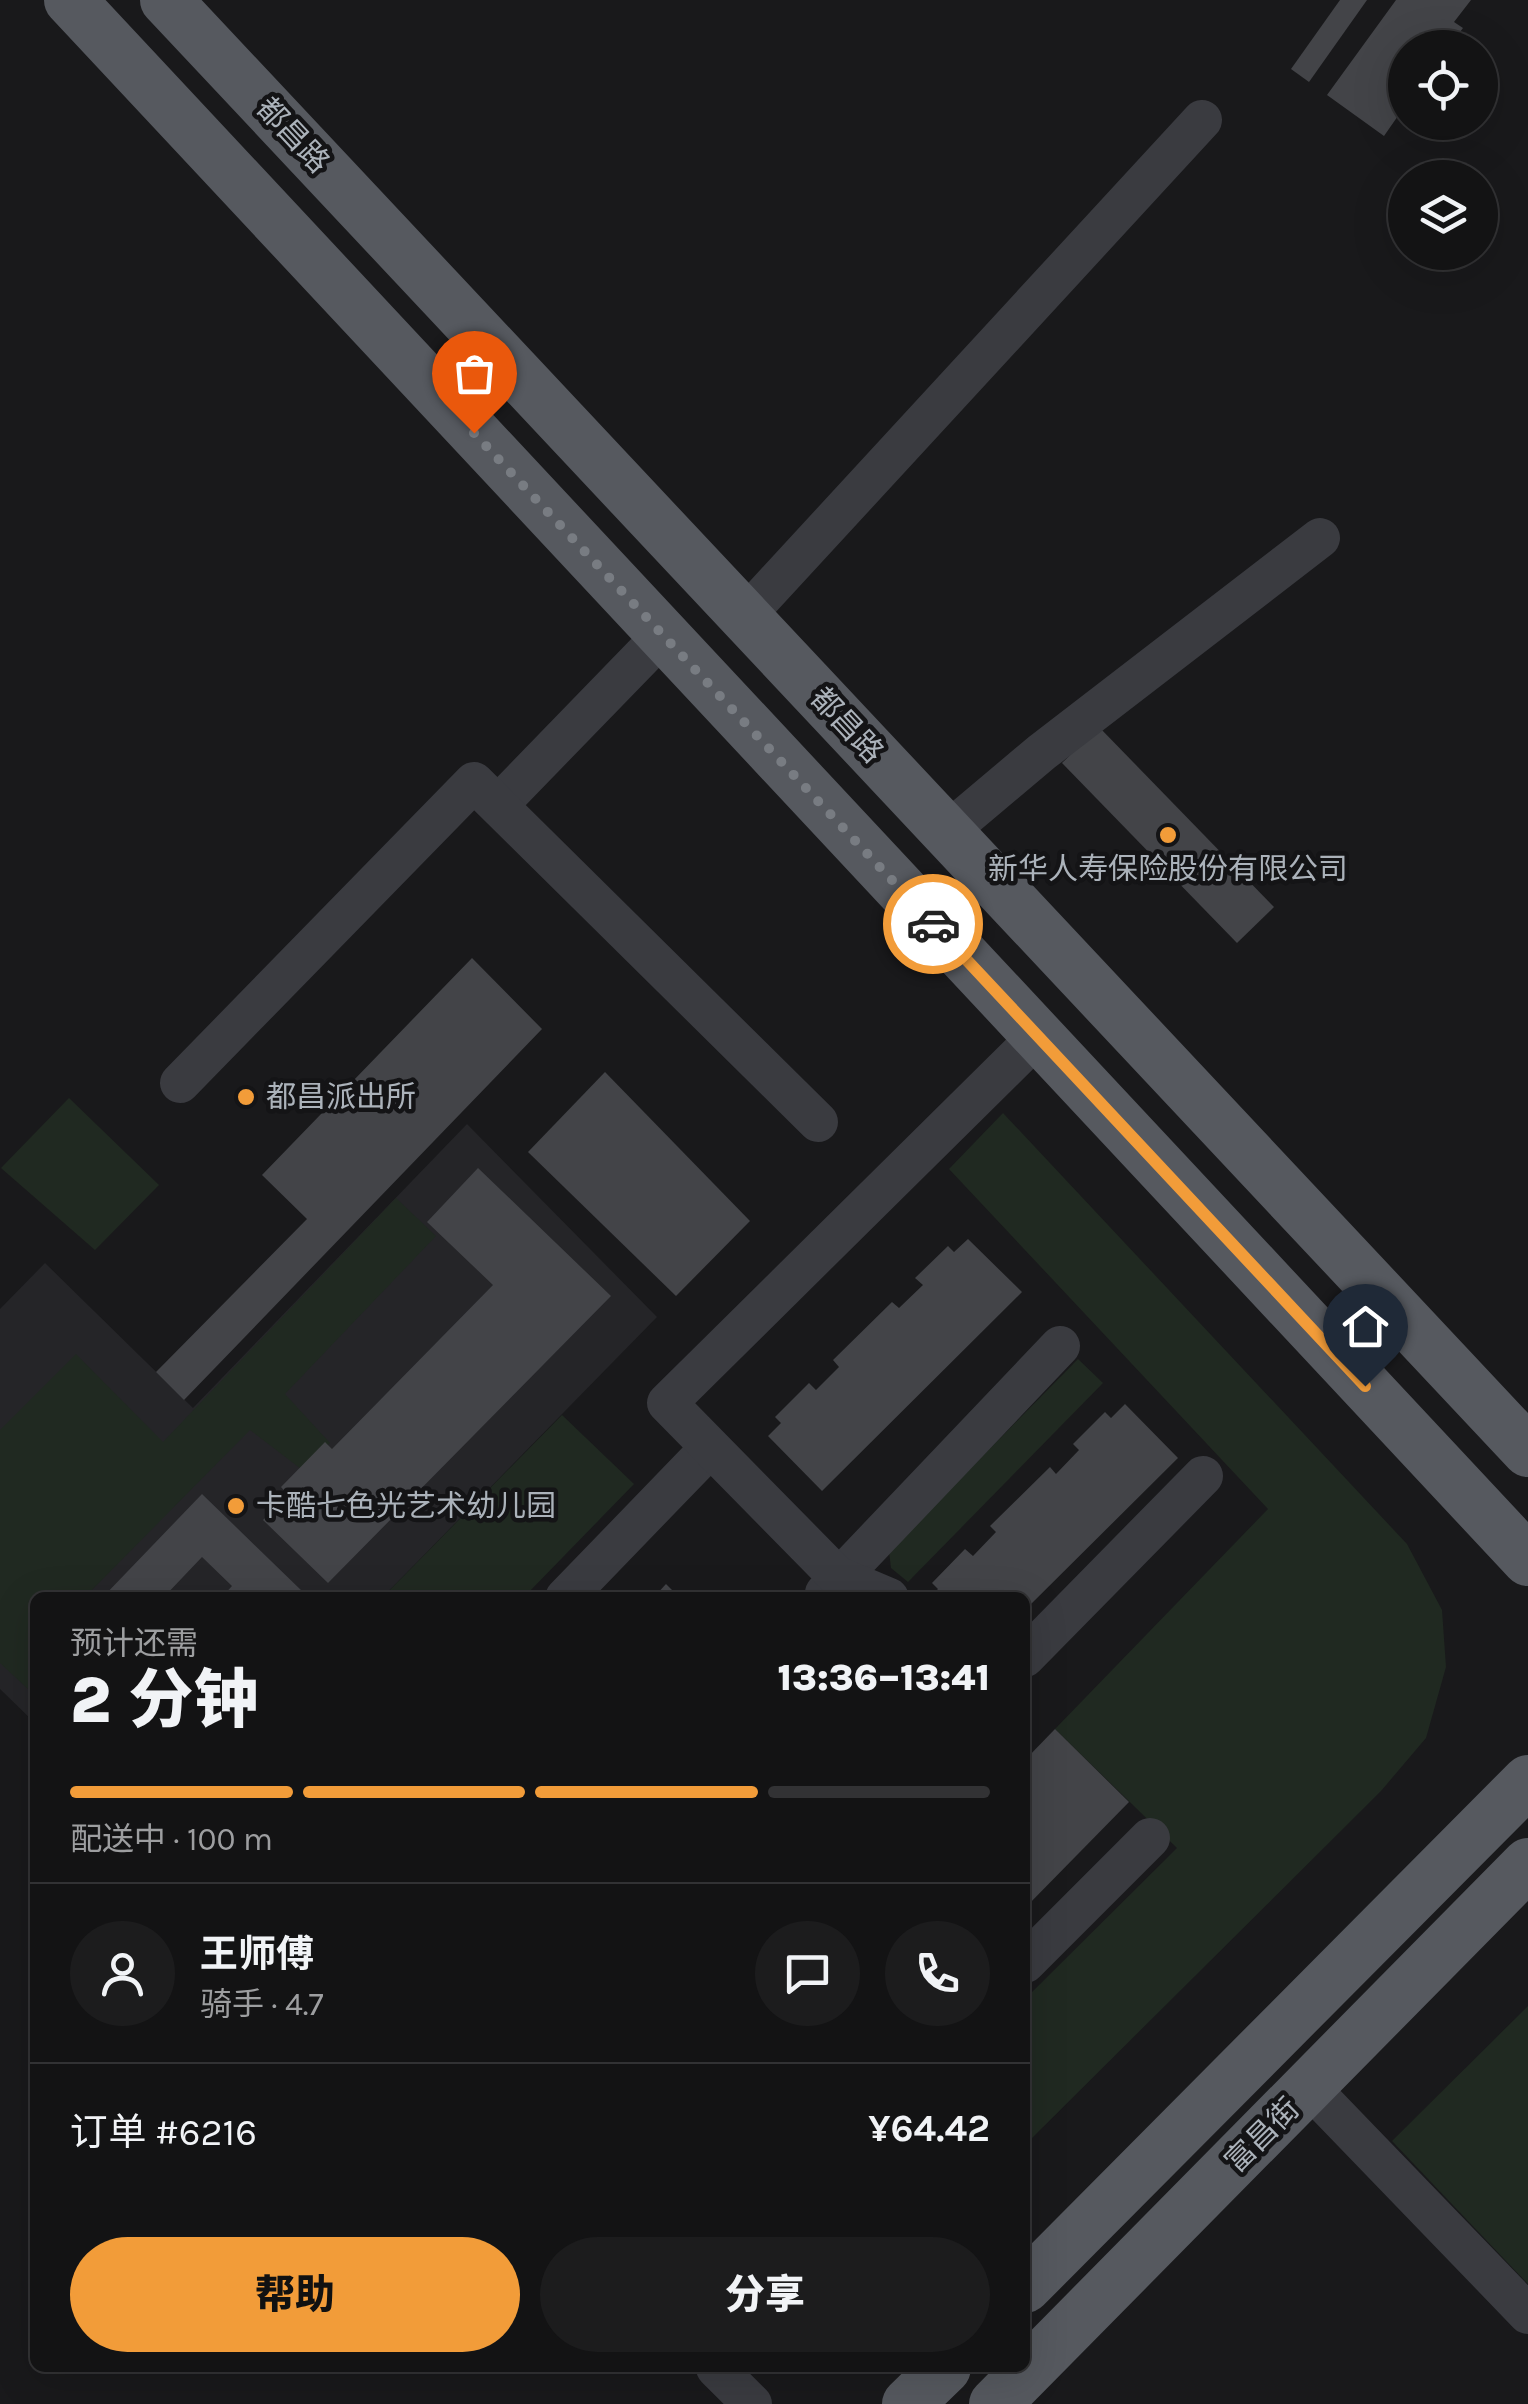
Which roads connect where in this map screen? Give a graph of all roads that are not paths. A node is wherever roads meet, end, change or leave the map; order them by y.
1 (70, 0) edge
2 (166, 0) edge
3 (1202, 120) dead end
4 (1320, 538) dead end
5 (745, 616) junction
6 (663, 635) junction
7 (498, 805) junction
8 (947, 832) junction
9 (1038, 1036) junction
10 (180, 1083) dead end
11 (818, 1122) dead end
12 (1060, 1346) dead end
13 (710, 1448) junction
14 (1528, 1450) edge
15 (1202, 1476) dead end
16 (1528, 1560) edge
17 (830, 1587) edge
18 (572, 1592) edge
19 (857, 1592) edge
20 (1030, 1652) edge
21 (1528, 1781) edge
22 (1150, 1838) dead end
23 (1528, 1864) edge
24 (1030, 1959) edge
25 (1309, 2087) junction
26 (1030, 2282) edge
27 (1528, 2314) edge
28 (1030, 2369) edge
29 (720, 2372) edge
30 (940, 2372) edge
31 (1027, 2372) edge
32 (752, 2404) edge
33 (908, 2404) edge
34 (995, 2404) edge

1 - 6 main road
2 - 5 main road, 都昌路
3 - 5 street
4 - 8 street
5 - 8 main road, 都昌路
6 - 7 street
6 - 9 main road
7 - 10 street
7 - 11 street
8 - 14 main road, 都昌路
9 - 13 street
9 - 16 main road
12 - 17 street
13 - 17 street
13 - 18 street
15 - 20 street
17 - 19 street
21 - 26 main road, 富昌街
22 - 24 street
23 - 25 main road, 富昌街
25 - 27 street
25 - 28 main road, 富昌街
29 - 32 street
30 - 33 main road
31 - 34 main road, 富昌街

